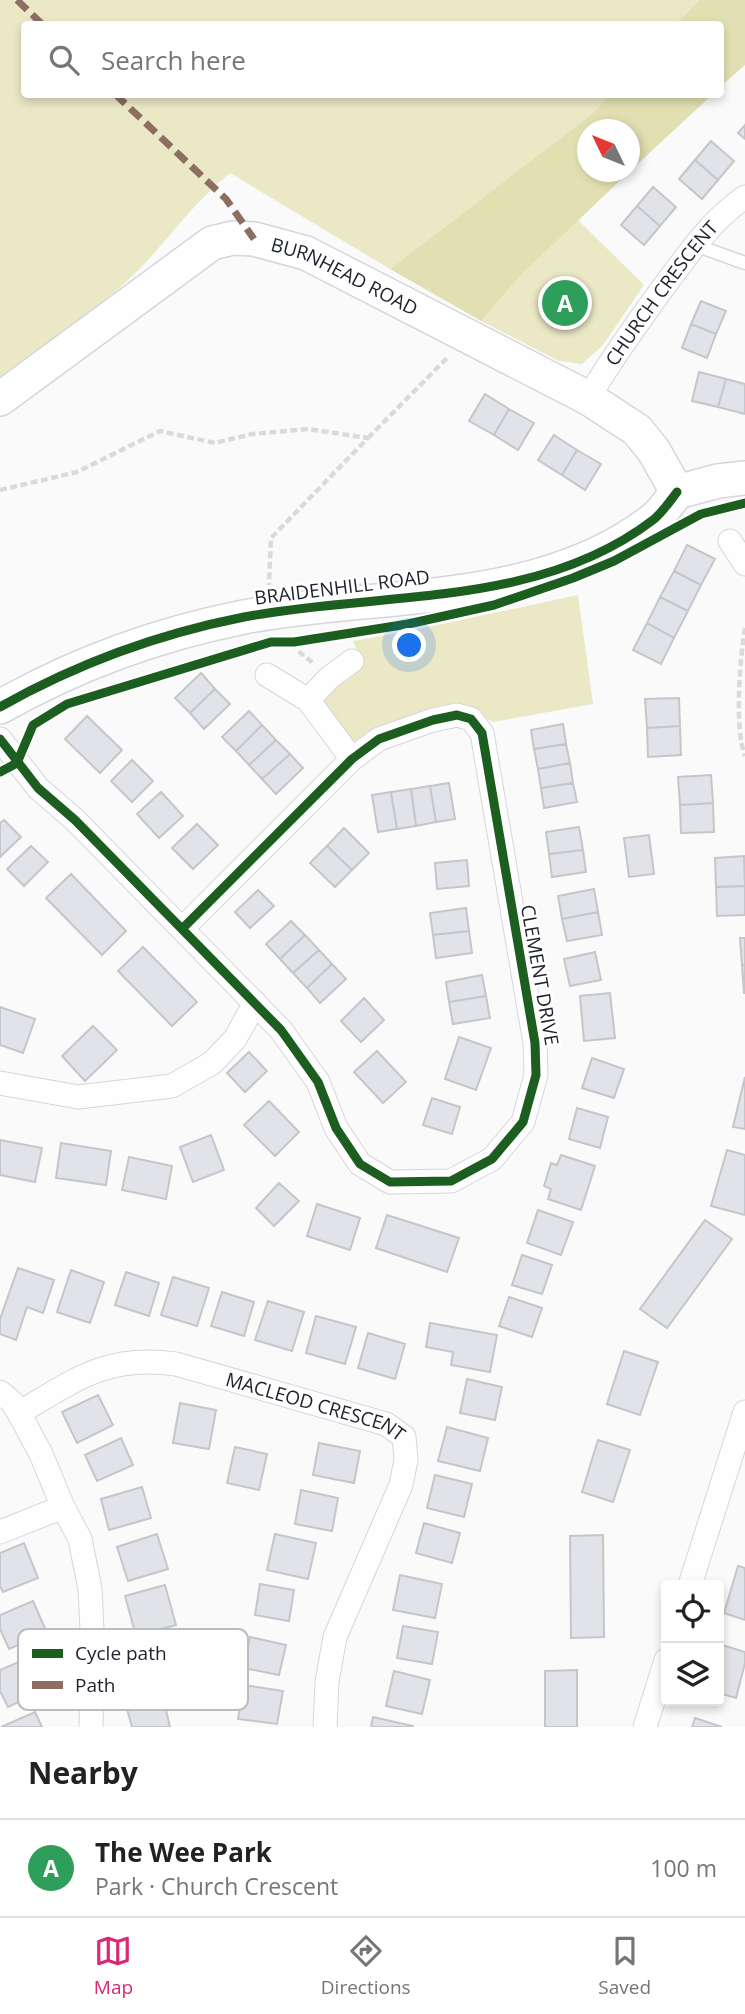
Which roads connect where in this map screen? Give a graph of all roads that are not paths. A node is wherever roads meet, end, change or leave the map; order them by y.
1 (745, 197) edge
2 (695, 245) junction
3 (745, 263) edge
4 (588, 398) junction
5 (0, 399) edge
6 (745, 478) edge
7 (677, 492) junction
8 (730, 541) dead end
9 (745, 564) edge
10 (352, 661) dead end
11 (267, 675) dead end
12 (308, 700) junction
13 (0, 707) edge
14 (0, 739) edge
15 (352, 759) junction
16 (182, 929) junction
17 (255, 1003) junction
18 (0, 1083) edge
19 (0, 1392) edge
20 (745, 1412) edge
21 (19, 1413) junction
22 (63, 1507) junction
23 (0, 1532) edge
24 (692, 1580) edge
25 (92, 1629) edge
26 (661, 1676) edge
27 (325, 1727) edge
28 (645, 1727) edge

1 - 2 street, CHURCH CRESCENT
2 - 3 lane
2 - 4 street, CHURCH CRESCENT
4 - 5 main road, BURNHEAD ROAD
4 - 7 main road, BURNHEAD ROAD
6 - 7 main road
7 - 13 main road, BRAIDENHILL ROAD
8 - 9 street
10 - 12 street
11 - 12 street
12 - 15 street
14 - 16 street, CLEMENT DRIVE
15 - 16 street, CLEMENT DRIVE
15 - 17 street, CLEMENT DRIVE
16 - 17 street, CLEMENT DRIVE
17 - 18 street
19 - 21 street
20 - 24 street
21 - 22 street
21 - 27 street, MACLEOD CRESCENT
22 - 23 street
22 - 25 street
26 - 28 street

